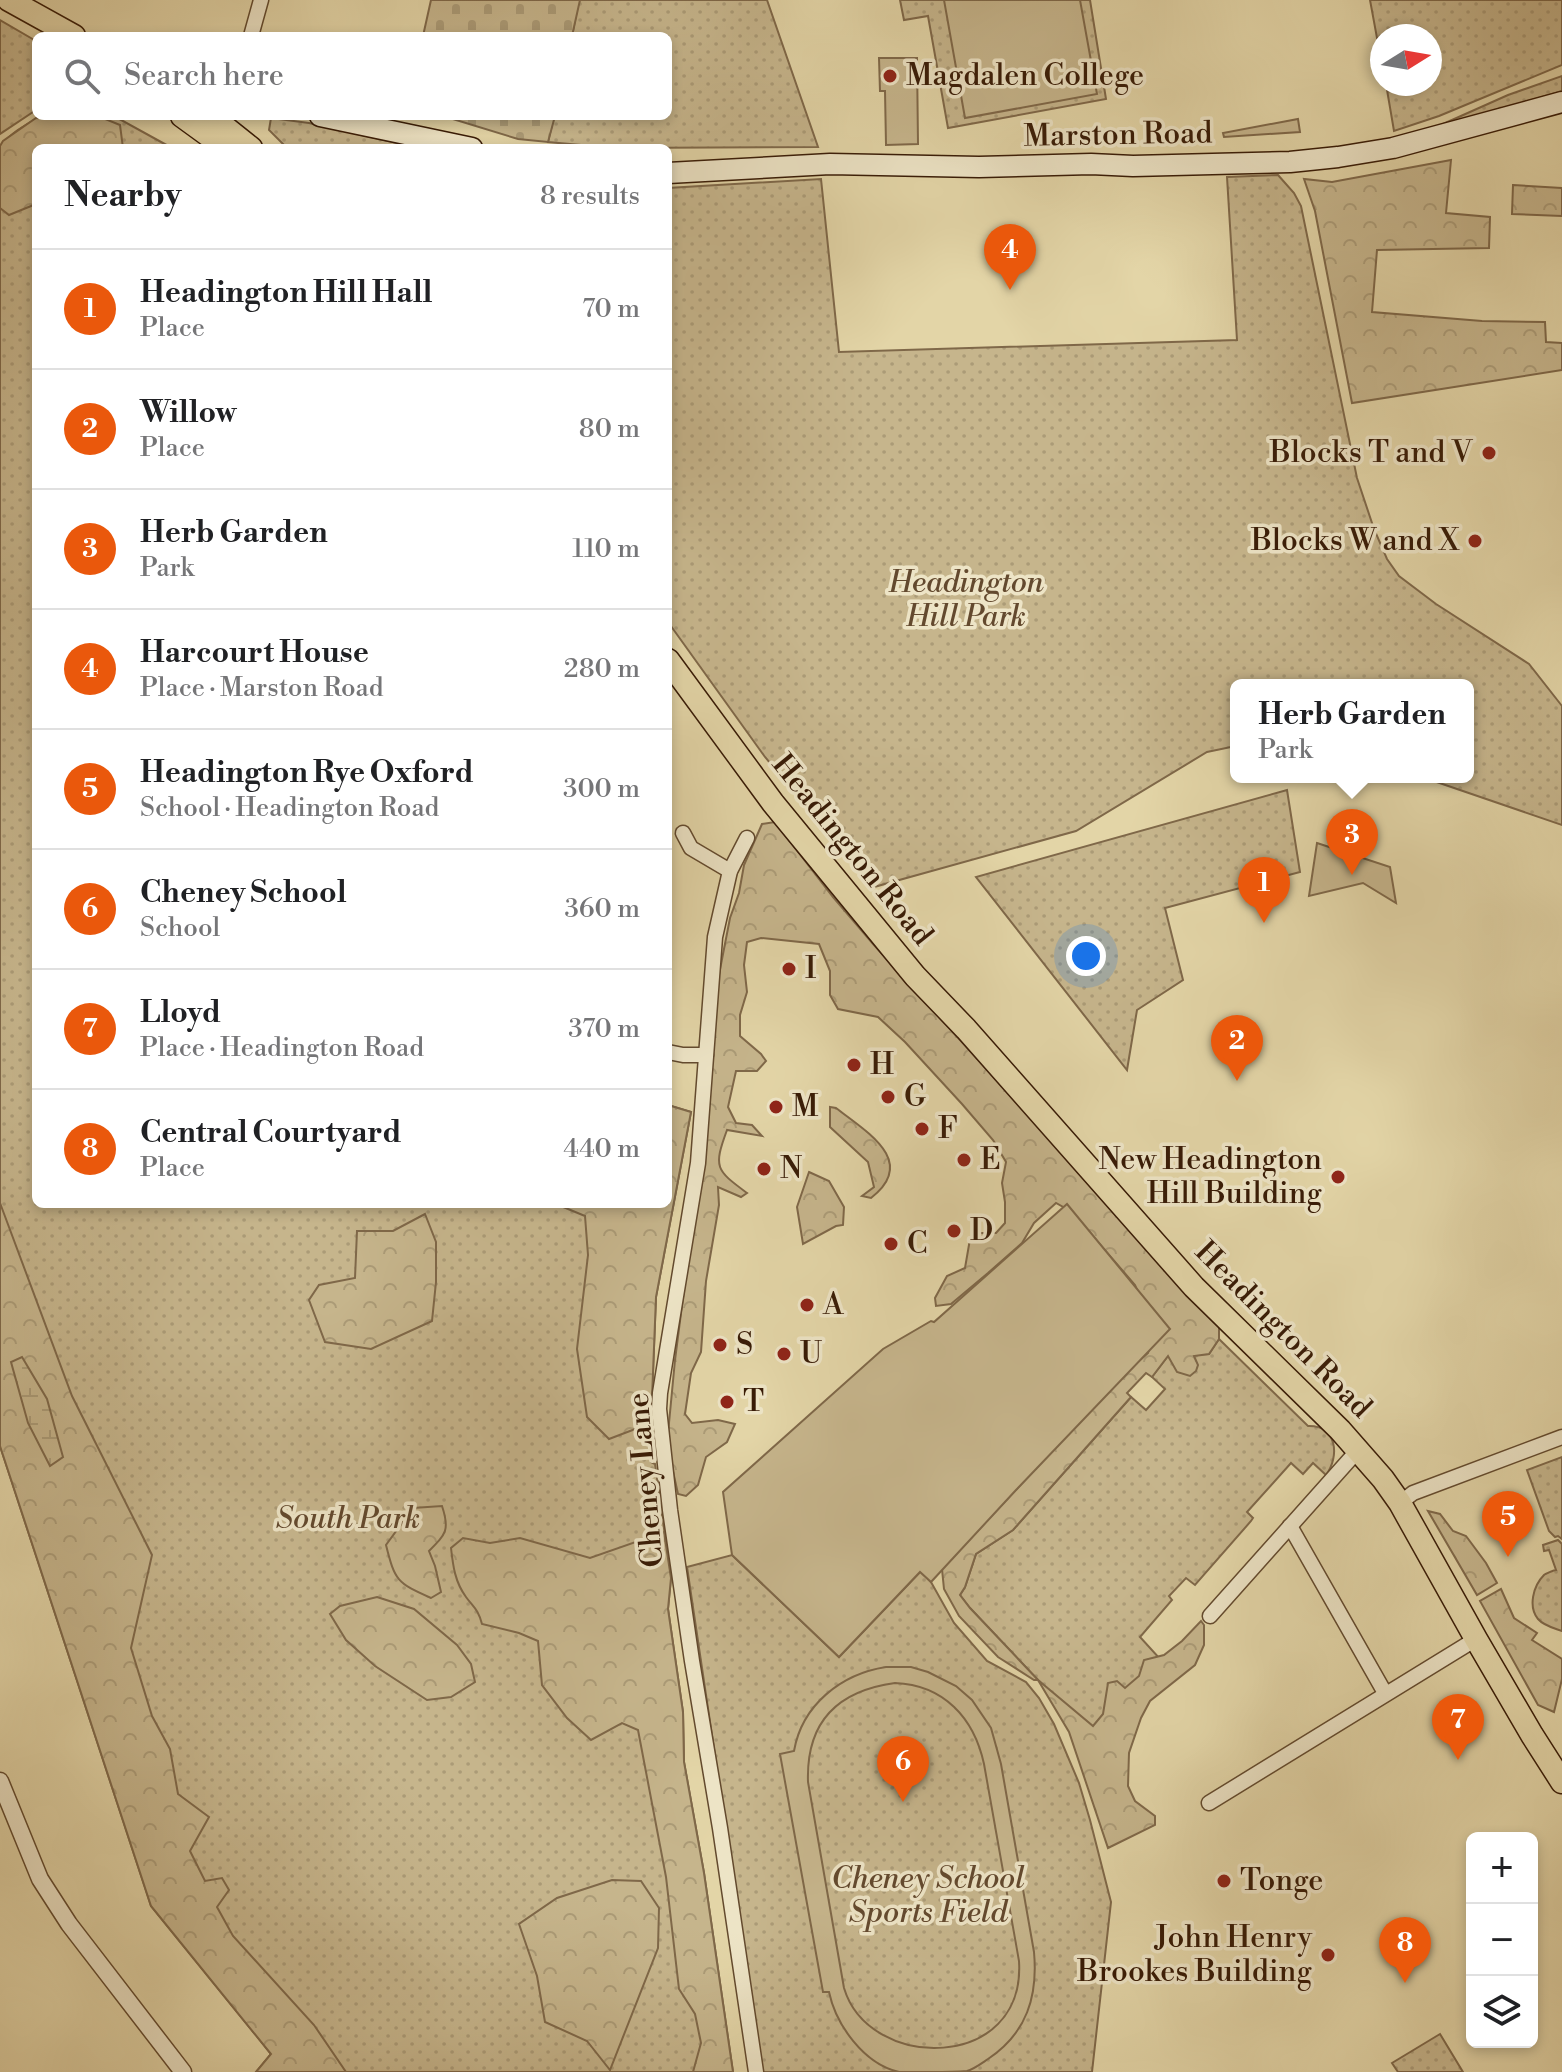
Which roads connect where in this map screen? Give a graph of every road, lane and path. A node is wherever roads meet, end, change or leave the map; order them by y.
1 (9, 0) edge
2 (261, 0) edge
3 (67, 32) edge
4 (252, 32) edge
5 (1562, 102) edge
6 (212, 120) edge
7 (339, 120) edge
8 (224, 144) edge
9 (245, 144) edge
10 (453, 144) edge
11 (672, 173) edge
12 (672, 665) edge
13 (683, 833) dead end
14 (747, 838) dead end
15 (730, 871) junction
16 (672, 1053) edge
17 (706, 1055) junction
18 (1562, 1437) edge
19 (1359, 1449) junction
20 (1400, 1503) junction
21 (1290, 1526) junction
22 (1210, 1616) dead end
23 (1476, 1639) junction
24 (1385, 1693) junction
25 (0, 1781) edge
26 (1562, 1782) edge
27 (1209, 1803) dead end
28 (183, 2072) edge
29 (756, 2072) edge

1 - 3 main road
2 - 4 street
5 - 11 main road, Marston Road
6 - 8 main road
6 - 9 main road
7 - 10 main road
12 - 19 main road, Headington Road
13 - 15 street
14 - 15 street, Cheney Lane
15 - 17 street, Cheney Lane
16 - 17 street
17 - 29 street, Cheney Lane
18 - 20 street
19 - 20 main road, Headington Road
19 - 21 street
20 - 23 main road, Headington Road
21 - 22 street
21 - 24 street
23 - 24 street
23 - 26 main road, Headington Road
24 - 27 street
25 - 28 street

